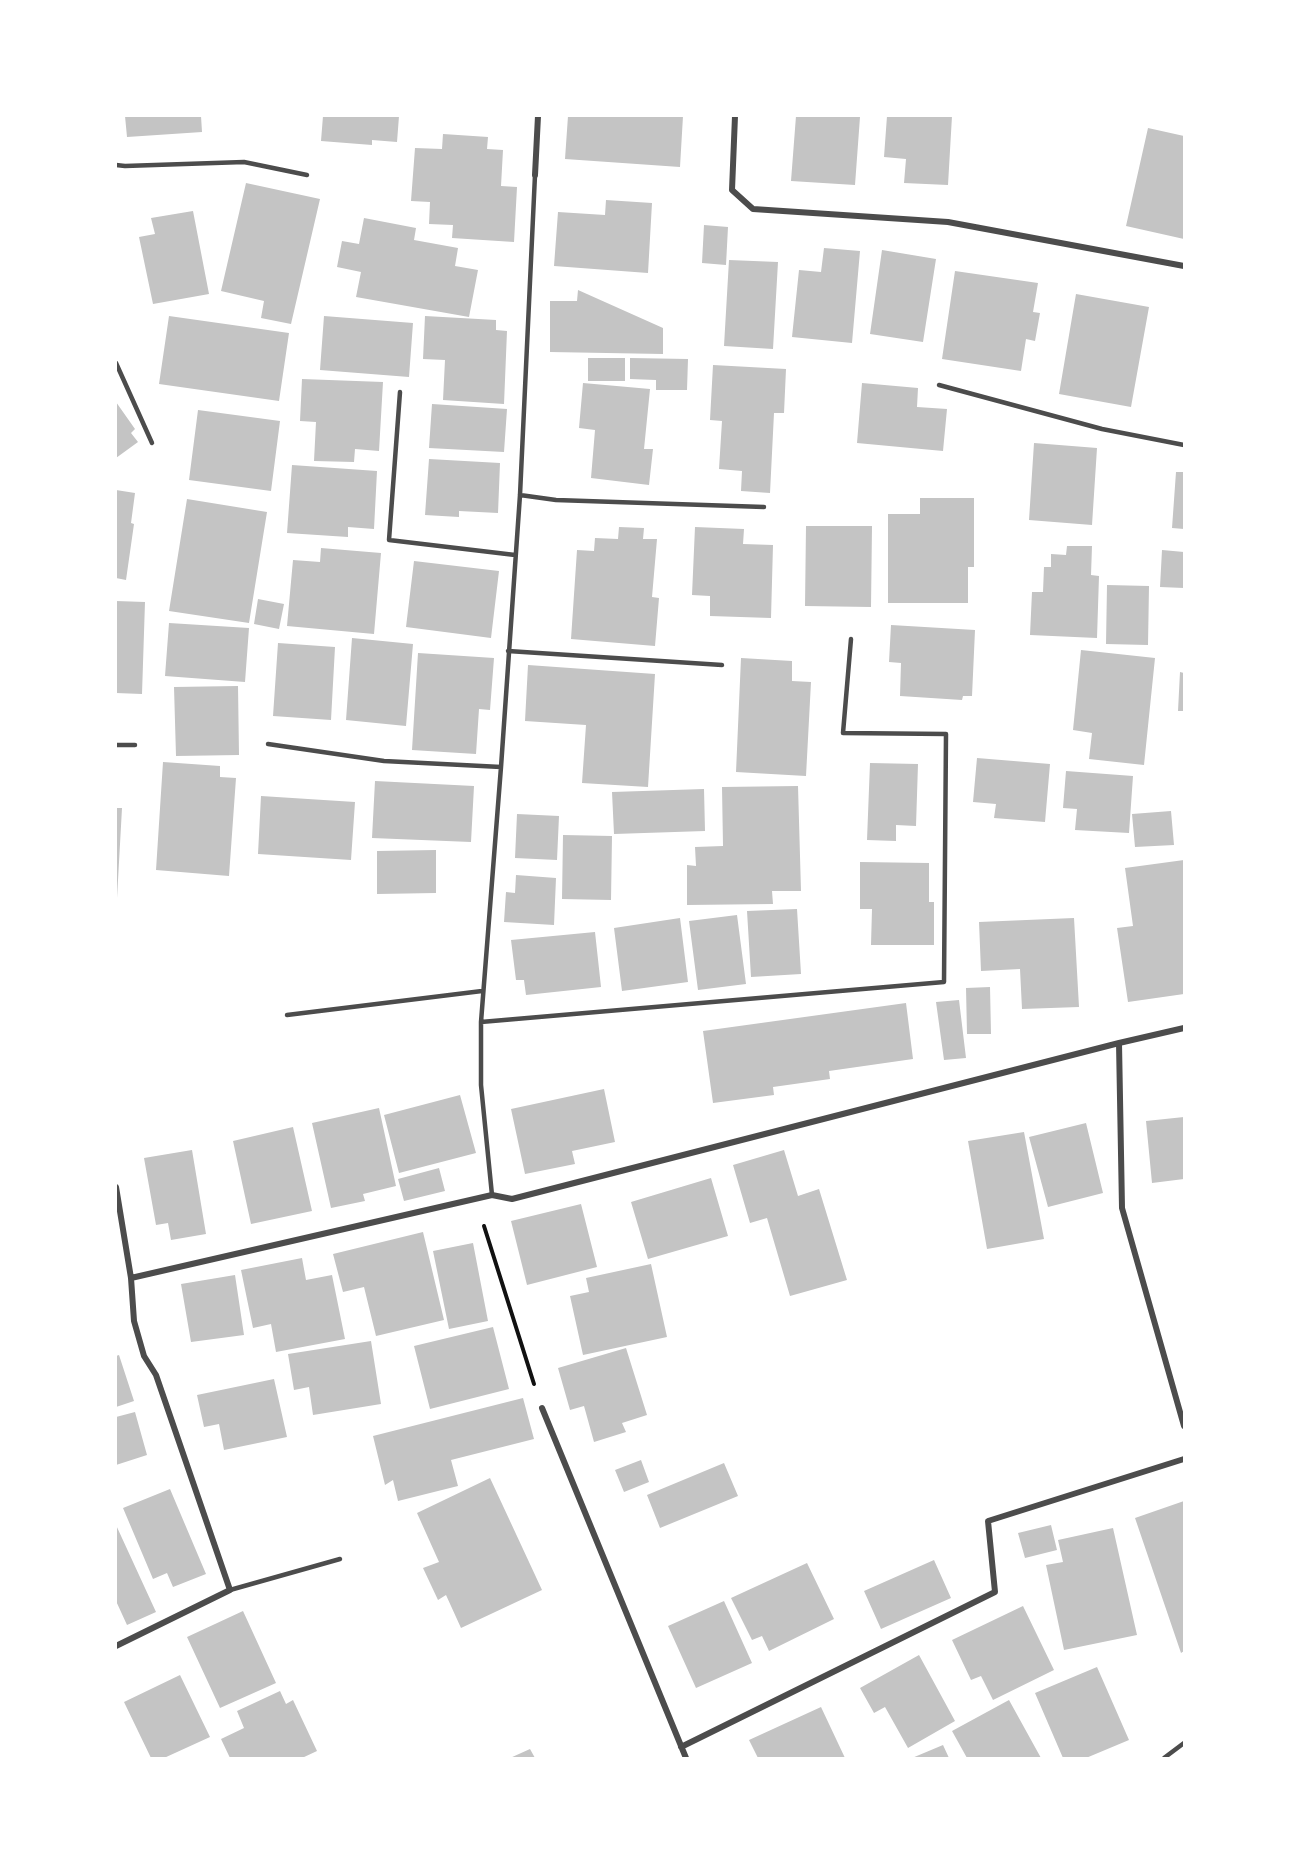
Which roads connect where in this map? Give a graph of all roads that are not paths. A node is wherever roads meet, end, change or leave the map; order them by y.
1 (538, 116) edge
2 (735, 116) edge
3 (116, 165) edge
4 (307, 175) dead end
5 (535, 175) joint
6 (1185, 266) edge
7 (116, 363) edge
8 (939, 385) dead end
9 (399, 392) dead end
10 (152, 443) dead end
11 (1185, 445) edge
12 (520, 495) junction
13 (764, 507) dead end
14 (515, 555) junction
15 (851, 639) dead end
16 (508, 651) junction
17 (723, 665) dead end
18 (268, 744) dead end
19 (116, 745) edge
20 (135, 745) dead end
21 (501, 767) junction
22 (482, 991) junction
23 (287, 1016) dead end
24 (481, 1022) junction
25 (1185, 1028) edge
26 (1119, 1042) junction
27 (116, 1187) edge
28 (492, 1195) junction
29 (131, 1278) junction
30 (542, 1408) road end
31 (1185, 1426) edge
32 (1185, 1459) edge
33 (340, 1559) dead end
34 (230, 1590) junction
35 (116, 1646) edge
36 (1185, 1743) edge
37 (681, 1747) junction
38 (686, 1758) edge
39 (1164, 1758) edge

1 - 5 street
2 - 6 street
3 - 4 lane
5 - 12 lane
7 - 10 lane
8 - 11 lane
9 - 14 lane
12 - 13 lane
12 - 14 lane
14 - 16 lane
15 - 24 lane
16 - 17 lane
16 - 21 lane
18 - 21 lane
19 - 20 lane
21 - 22 lane
22 - 23 lane
22 - 24 lane
24 - 28 lane
25 - 26 street
26 - 28 street
26 - 31 street
27 - 29 street
28 - 29 street
29 - 34 street
30 - 37 street
32 - 37 street
33 - 34 lane
34 - 35 street
36 - 39 lane
37 - 38 street

